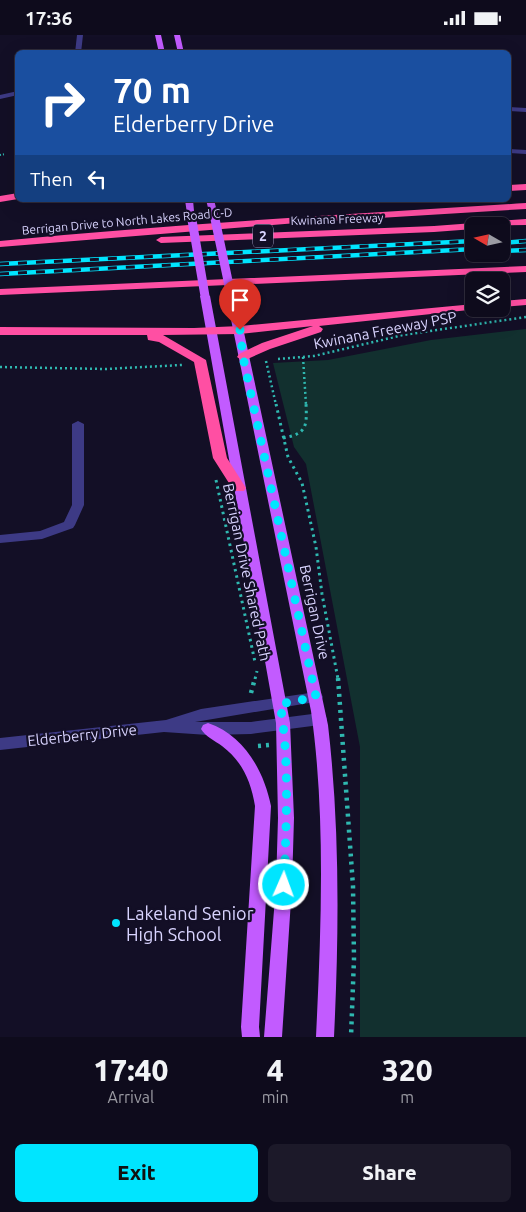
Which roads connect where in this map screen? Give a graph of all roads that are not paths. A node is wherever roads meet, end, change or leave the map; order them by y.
1 (80, 35) edge
2 (158, 35) edge
3 (177, 35) edge
4 (180, 49) edge
5 (78, 50) edge
6 (161, 50) edge
7 (15, 94) edge
8 (0, 97) edge
9 (511, 109) edge
10 (526, 110) edge
11 (511, 151) edge
12 (526, 152) edge
13 (511, 187) edge
14 (526, 187) edge
15 (15, 197) edge
16 (0, 199) edge
17 (189, 202) edge
18 (211, 202) edge
19 (526, 206) edge
20 (526, 222) edge
21 (0, 245) edge
22 (526, 269) edge
23 (0, 292) edge
24 (526, 301) edge
25 (510, 303) edge
26 (465, 308) edge
27 (352, 319) junction
28 (240, 330) junction
29 (0, 331) edge
30 (211, 331) junction
31 (119, 332) junction
32 (243, 357) junction
33 (78, 423) dead end
34 (239, 488) junction
35 (0, 539) edge
36 (316, 697) junction
37 (280, 704) junction
38 (320, 719) junction
39 (283, 723) junction
40 (164, 727) junction
41 (208, 729) junction
42 (0, 744) edge
43 (251, 1037) edge
44 (273, 1037) edge
45 (325, 1037) edge

1 - 5 street
2 - 6 main road
3 - 4 main road
7 - 8 street
9 - 10 street
11 - 12 street
13 - 14 highway
15 - 16 highway
17 - 30 main road, bridge
18 - 28 main road, Berrigan Drive, bridge
19 - 21 highway, Berrigan Drive to North Lakes Road C-D
20 - 21 highway, Kwinana Freeway / 2
22 - 23 highway
24 - 25 highway
26 - 27 highway
27 - 28 highway
27 - 32 highway
28 - 30 highway
28 - 32 main road, Berrigan Drive
29 - 31 highway
30 - 31 highway
30 - 34 main road
31 - 34 highway
32 - 36 main road, Berrigan Drive
33 - 35 street
34 - 37 main road
36 - 37 street, Elderberry Drive
36 - 38 main road, Berrigan Drive
37 - 39 main road
37 - 40 street, Elderberry Drive
38 - 39 street, Elderberry Drive
38 - 45 main road, Berrigan Drive
39 - 41 street, Elderberry Drive
39 - 44 main road
40 - 41 street, Elderberry Drive
40 - 42 street, Elderberry Drive
41 - 43 main road

